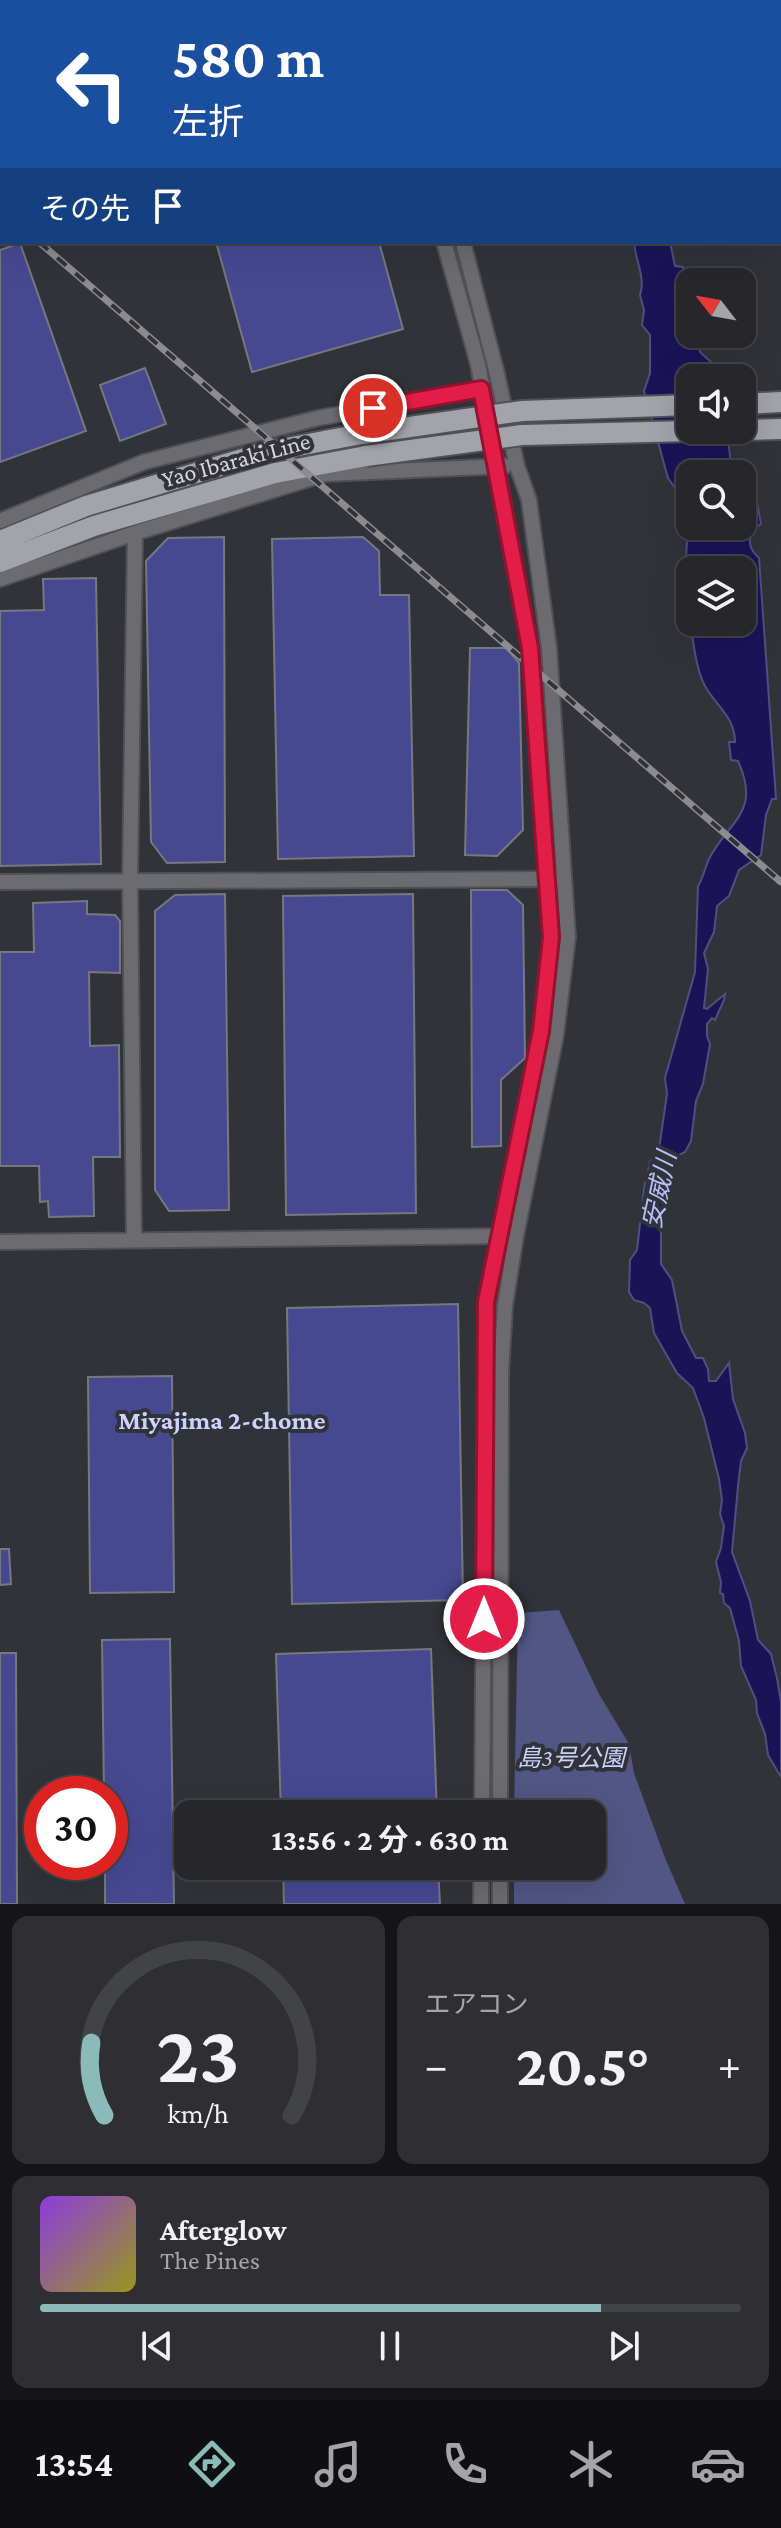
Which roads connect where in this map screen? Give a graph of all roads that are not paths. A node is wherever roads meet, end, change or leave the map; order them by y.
1 (445, 244) edge
2 (464, 244) edge
3 (481, 389) junction
4 (777, 402) edge
5 (756, 403) edge
6 (676, 406) edge
7 (780, 429) edge
8 (756, 430) edge
9 (676, 431) edge
10 (517, 466) junction
11 (497, 467) junction
12 (0, 521) edge
13 (135, 533) junction
14 (0, 541) edge
15 (6, 561) edge
16 (0, 579) edge
17 (547, 879) junction
18 (563, 879) junction
19 (130, 881) junction
20 (0, 882) edge
21 (499, 1235) junction
22 (516, 1236) junction
23 (134, 1239) junction
24 (0, 1242) edge
25 (482, 1800) edge
26 (500, 1800) edge
27 (481, 1880) edge
28 (500, 1880) edge
29 (481, 1904) edge
30 (500, 1904) edge

1 - 3 street
2 - 10 street
3 - 11 street
3 - 12 street
4 - 5 main road
6 - 14 main road, Yao Ibaraki Line, bridge
7 - 8 main road
9 - 15 main road, Yao Ibaraki Line, bridge
10 - 11 street
10 - 18 street
11 - 13 street
11 - 17 street
13 - 16 street
13 - 19 street
17 - 18 street
17 - 19 street
17 - 21 street
18 - 22 street
19 - 20 street
19 - 23 street
21 - 22 street
21 - 23 street
21 - 25 street
22 - 26 street
23 - 24 street
27 - 29 street
28 - 30 street

